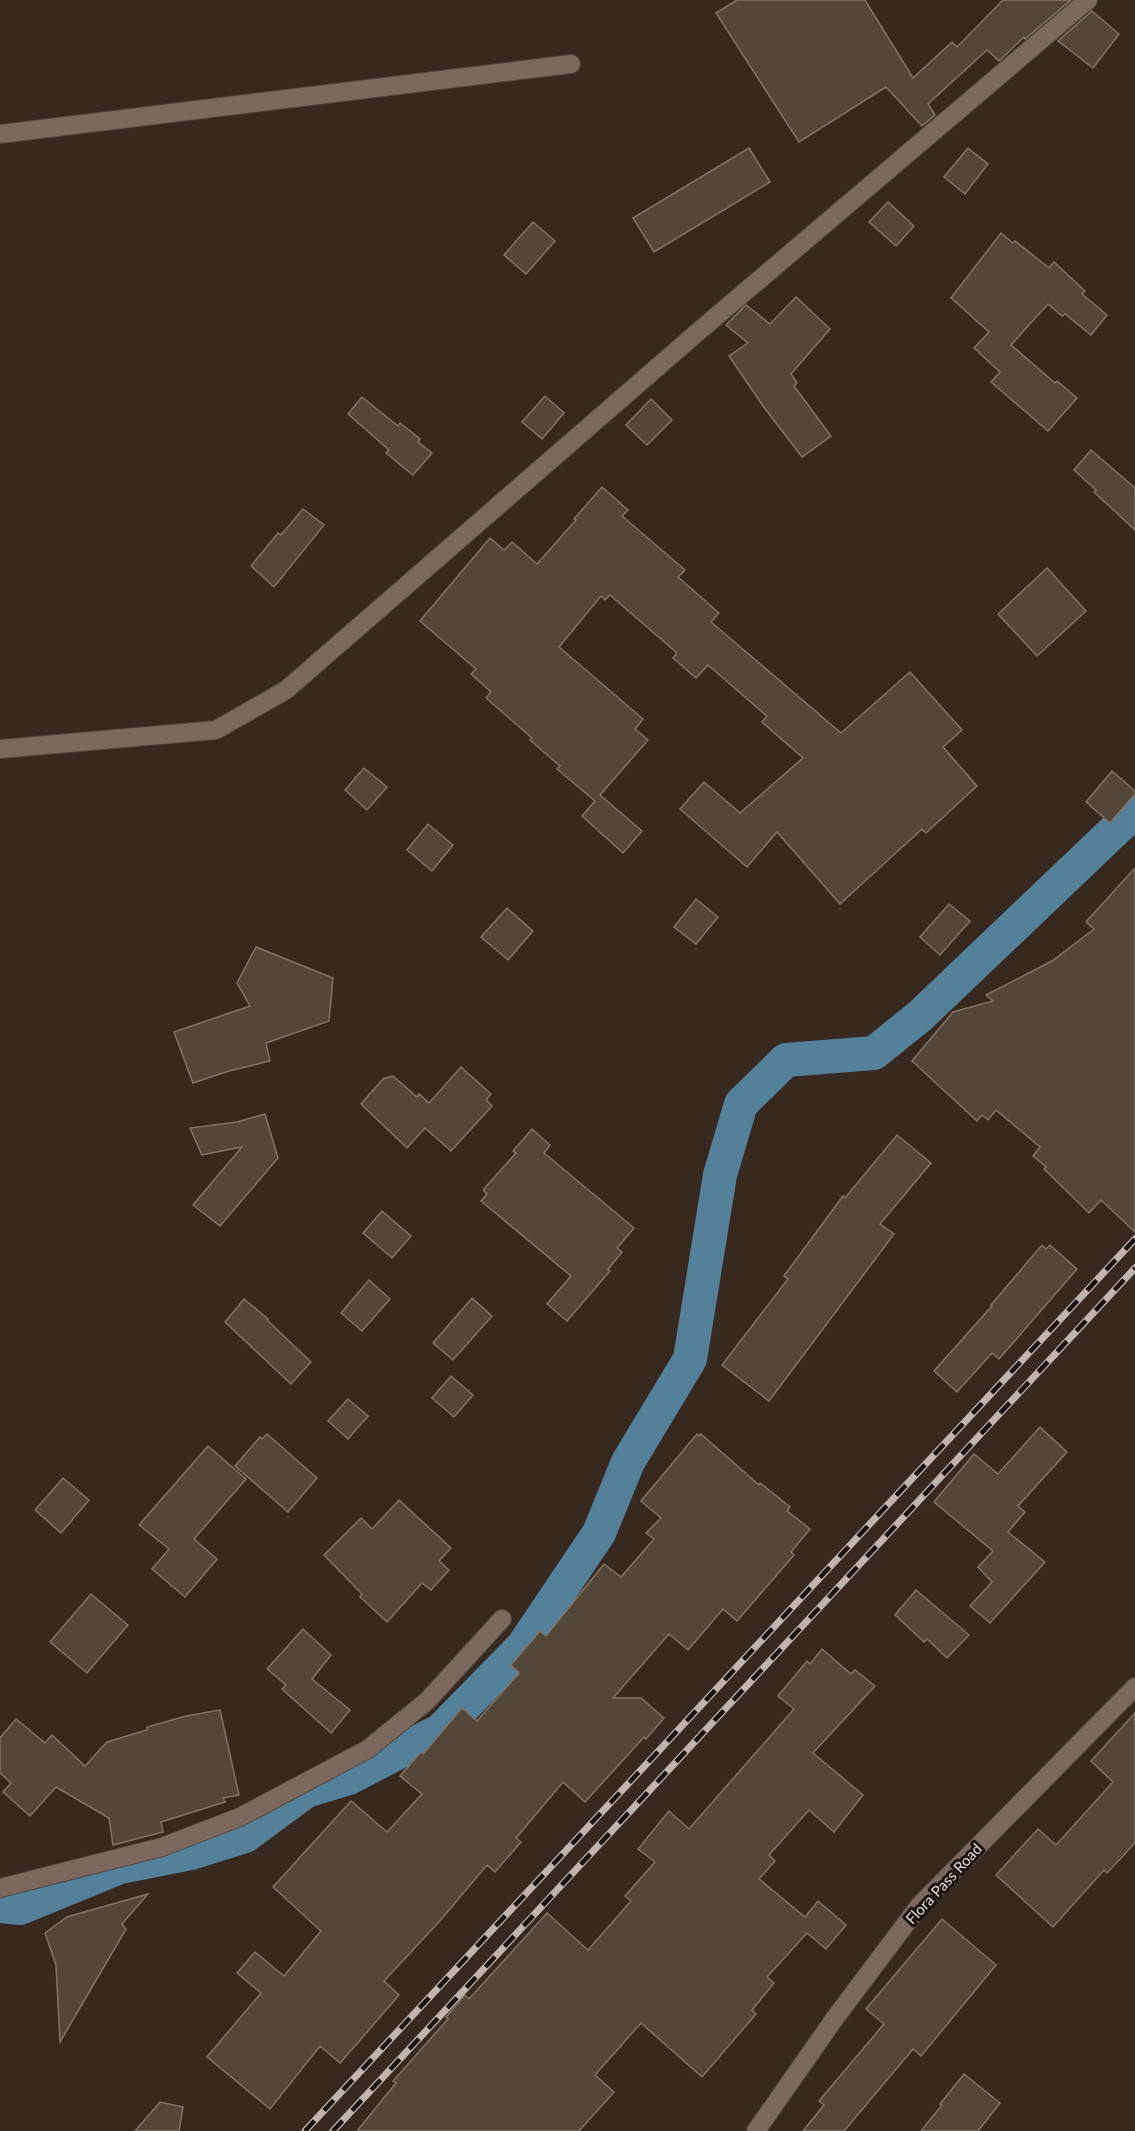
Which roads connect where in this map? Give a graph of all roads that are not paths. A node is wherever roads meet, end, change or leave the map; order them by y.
1 (1088, 0) edge
2 (571, 64) dead end
3 (0, 134) edge
4 (0, 749) edge
5 (502, 1619) dead end
6 (1135, 1687) edge
7 (0, 1888) edge
8 (756, 2131) edge

1 - 4 street
2 - 3 street
5 - 7 street
6 - 8 street, Flora Pass Road

